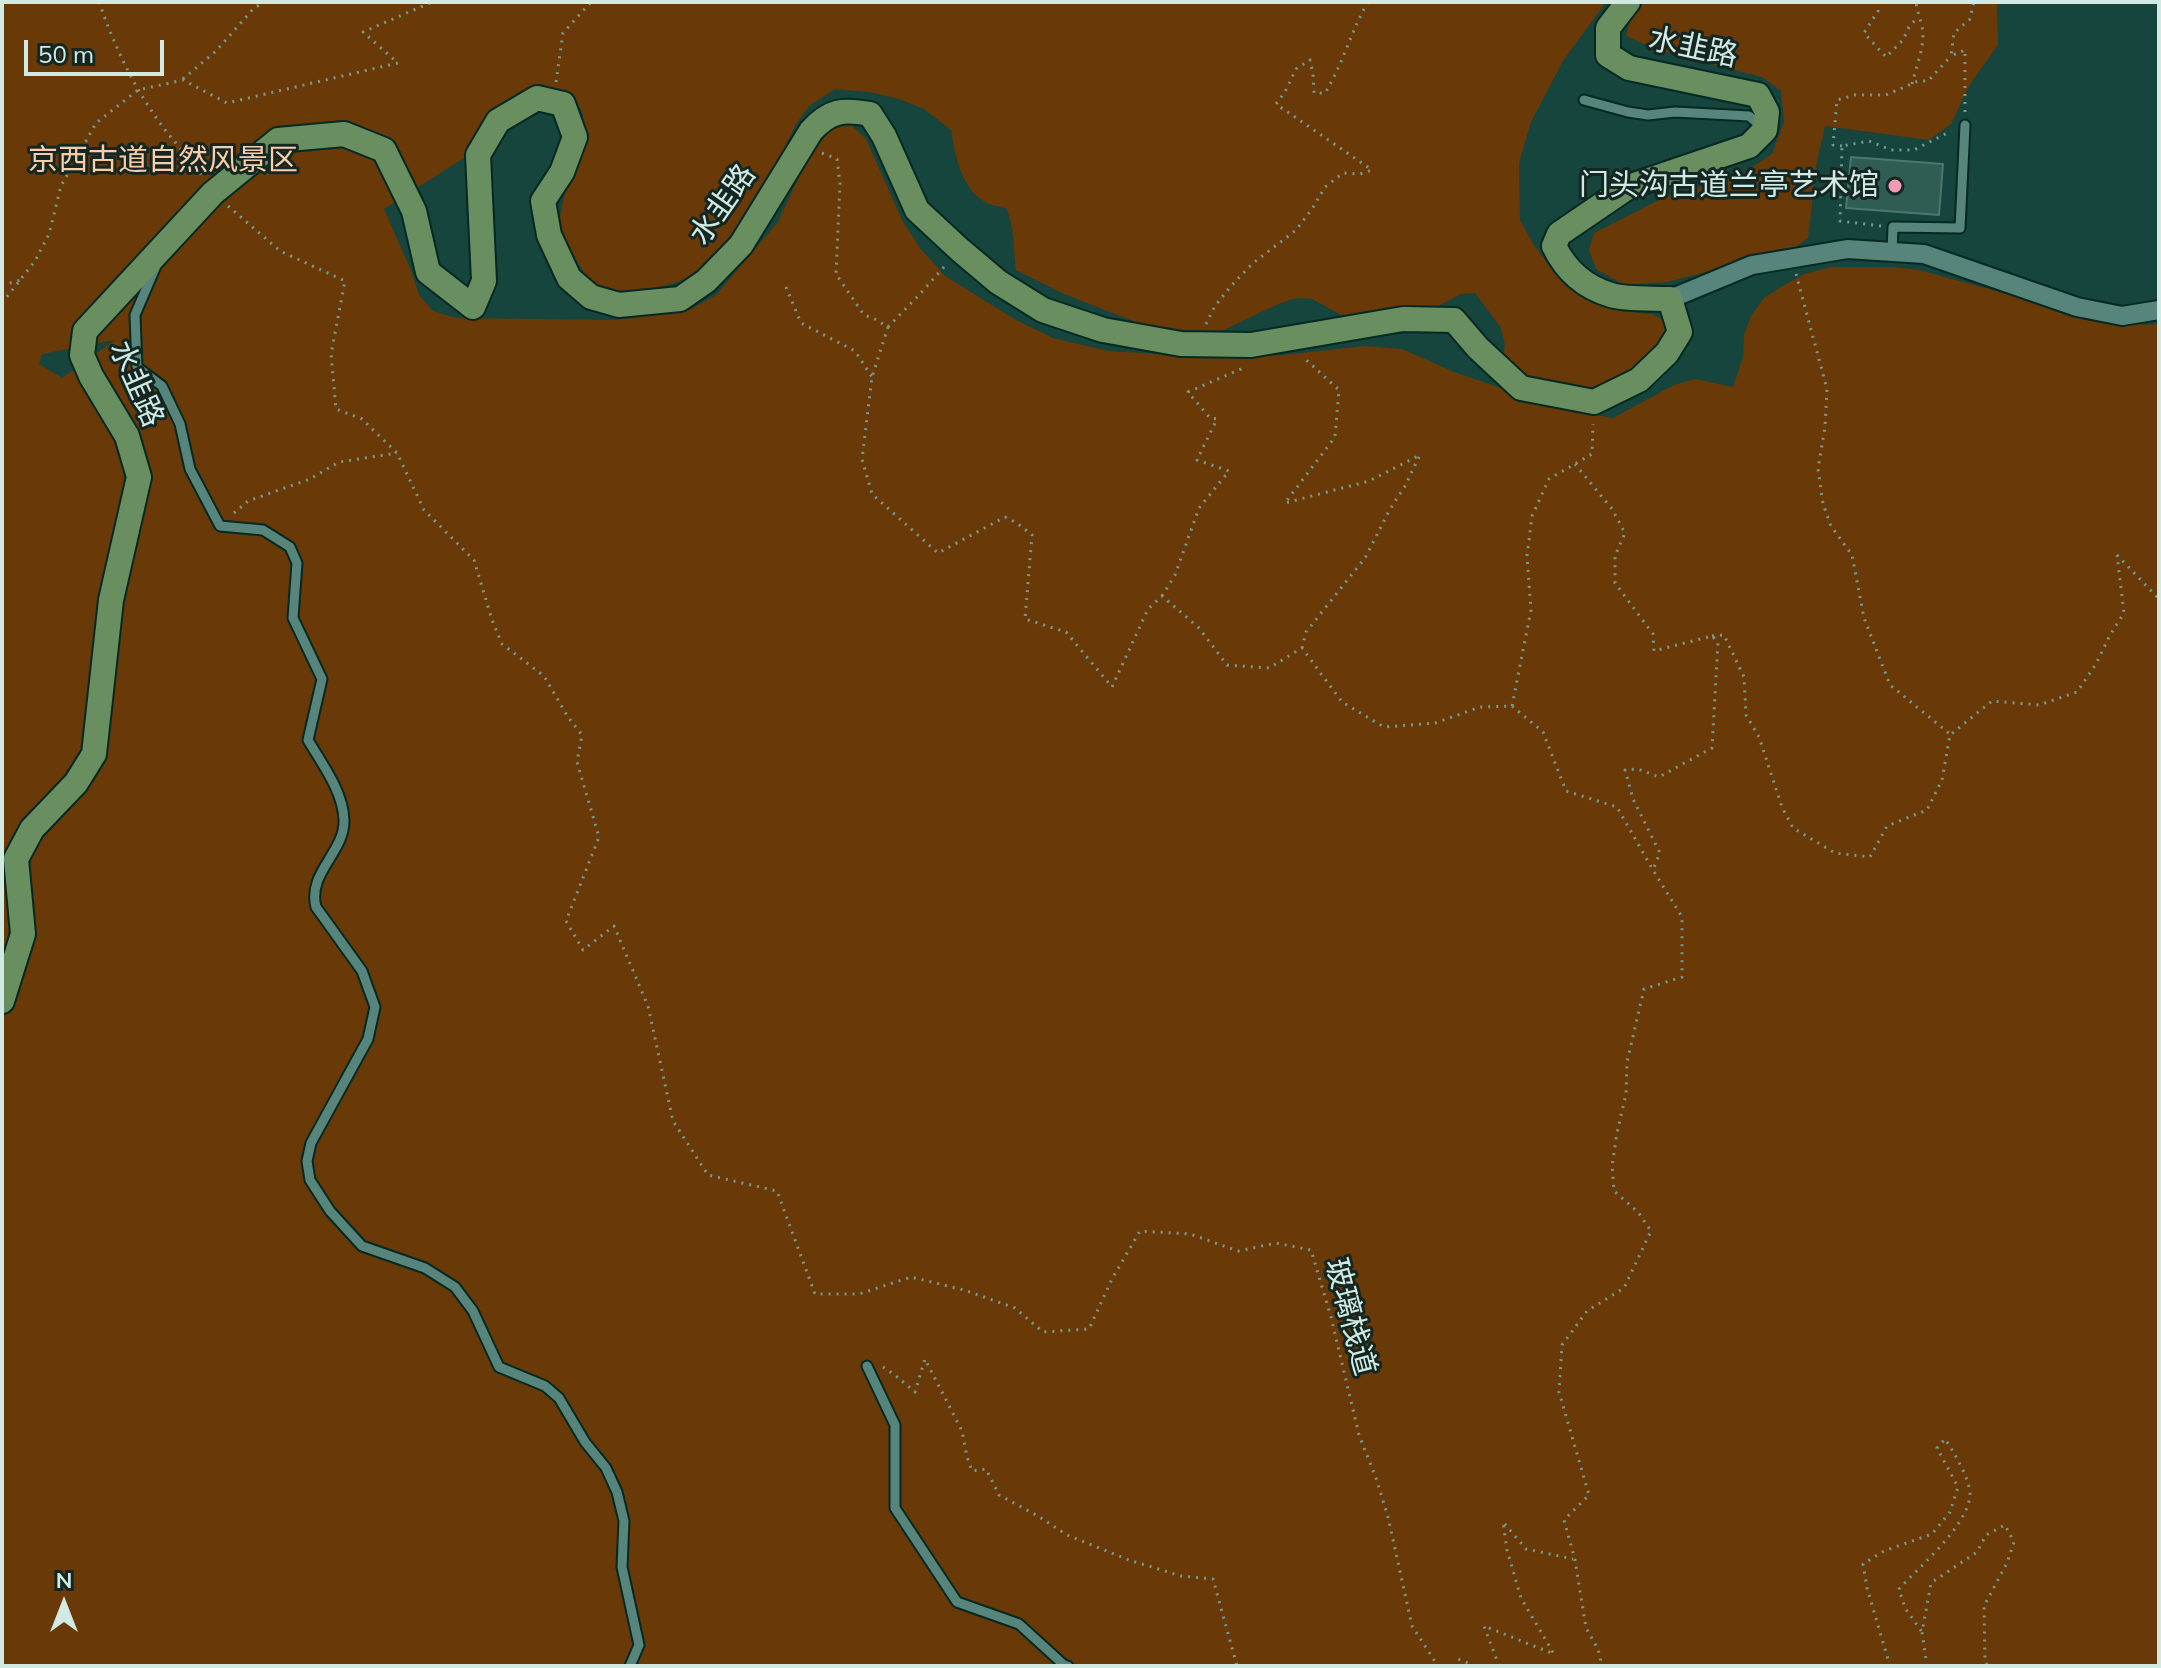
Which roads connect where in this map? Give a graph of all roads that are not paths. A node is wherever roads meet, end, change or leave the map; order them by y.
1 (1628, 2) edge
2 (1584, 100) dead end
3 (1965, 125) road end
4 (1765, 130) junction
5 (166, 243) junction
6 (1892, 252) junction
7 (1670, 299) junction
8 (2159, 310) edge
9 (2, 1001) edge
10 (867, 1366) dead end
11 (630, 1666) edge
12 (1068, 1666) edge

1 - 4 street, 水韭路
2 - 4 lane
3 - 6 lane
4 - 7 street
5 - 7 street, 水韭路
5 - 9 street, 水韭路
5 - 11 lane
6 - 7 street
6 - 8 street
10 - 12 lane

